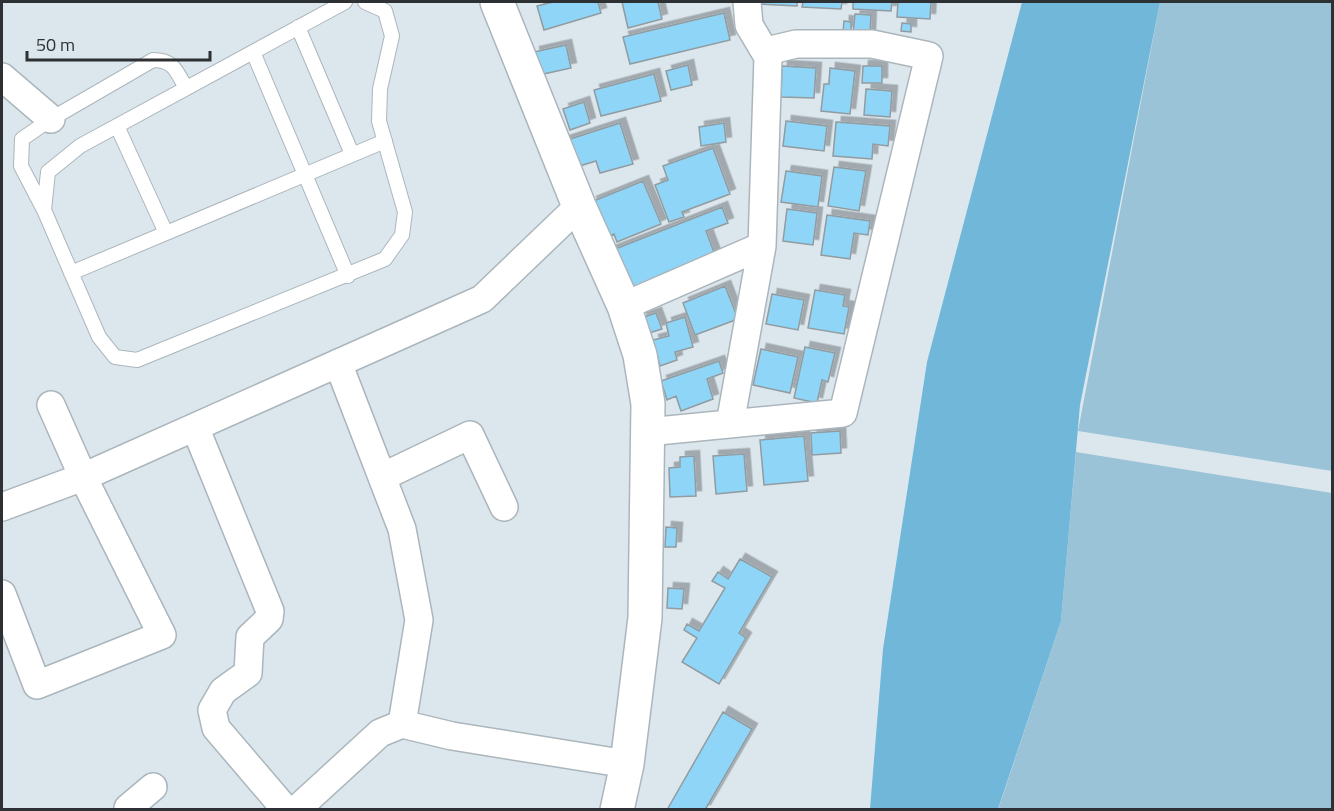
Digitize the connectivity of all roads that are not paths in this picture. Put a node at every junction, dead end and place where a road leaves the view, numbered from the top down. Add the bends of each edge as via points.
1 (345, 2) edge
2 (365, 2) edge
3 (497, 2) edge
4 (747, 2) edge
5 (298, 27) junction
6 (253, 52) junction
7 (768, 57) junction
8 (2, 77) edge
9 (186, 88) junction
10 (51, 119) junction
11 (117, 126) junction
12 (385, 141) junction
13 (352, 154) junction
14 (305, 174) junction
15 (579, 206) junction
16 (44, 210) junction
17 (166, 233) junction
18 (762, 246) junction
19 (71, 273) junction
20 (348, 276) junction
21 (624, 306) junction
22 (338, 363) junction
23 (51, 405) dead end
24 (730, 424) junction
25 (195, 427) junction
26 (647, 432) junction
27 (83, 477) junction
28 (382, 477) junction
29 (2, 507) edge
30 (504, 507) dead end
31 (2, 594) edge
32 (402, 724) junction
33 (627, 764) junction
34 (153, 787) dead end
35 (301, 807) edge
36 (129, 810) edge
37 (617, 810) edge

1 - 5 lane
2 - 12 lane via 385,11 392,36 380,89 379,121
3 - 15 street
4 - 7 street via 749,25
5 - 6 lane
5 - 13 lane
6 - 9 lane
6 - 14 lane
7 - 18 street
7 - 24 street via 775,49 796,44 872,44 929,56 843,413
8 - 10 street
9 - 10 lane via 173,66 165,60 153,60
9 - 11 lane
10 - 16 lane via 22,139 21,166
11 - 16 lane via 80,146 48,172
11 - 17 lane
12 - 13 lane
12 - 20 lane via 405,212 402,235 385,260
13 - 14 lane
14 - 17 lane
14 - 20 lane
15 - 21 street
15 - 22 street via 482,298
16 - 19 lane
17 - 19 lane
18 - 21 street
18 - 24 street
19 - 20 lane via 99,337 116,357 137,360
21 - 26 street via 640,355 648,404
22 - 25 street
22 - 28 street
23 - 27 street
24 - 26 street
25 - 27 street
25 - 35 street via 270,610 269,620 250,637 248,673 224,691 212,710 216,728
26 - 33 street via 645,618
27 - 29 street
27 - 31 street via 162,635 37,685
28 - 30 street via 470,435
28 - 32 street via 402,529 420,620
32 - 33 street via 452,736
32 - 35 street via 380,733
33 - 37 street
34 - 36 street

